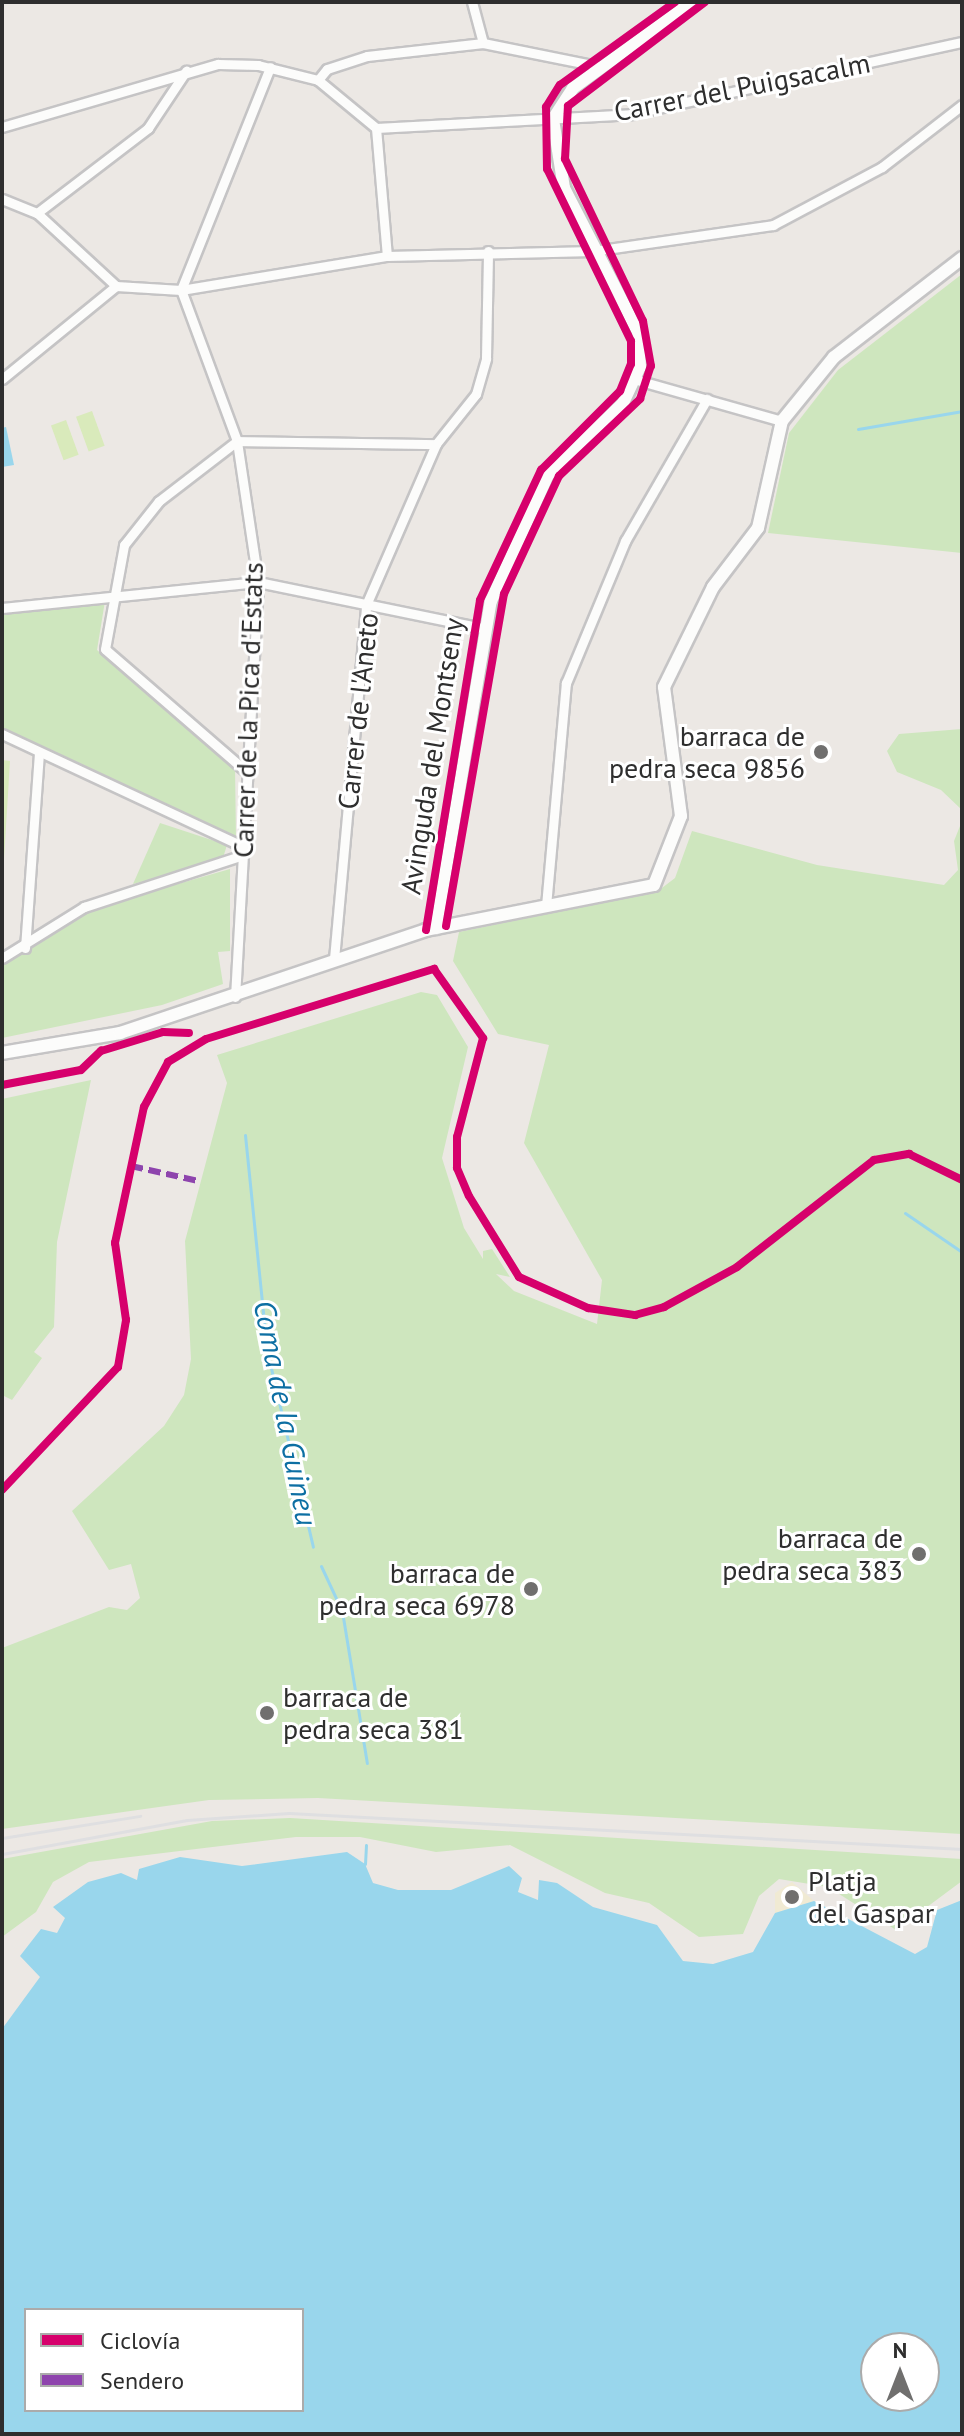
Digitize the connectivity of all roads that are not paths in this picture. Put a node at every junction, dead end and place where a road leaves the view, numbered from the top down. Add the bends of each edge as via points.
1 (472, 2) edge
2 (692, 2) edge
3 (962, 42) edge
4 (483, 43) junction
5 (270, 67) junction
6 (602, 67) junction
7 (187, 70) junction
8 (318, 80) junction
9 (962, 105) edge
10 (553, 119) junction
11 (2, 127) edge
12 (376, 128) junction
13 (2, 199) edge
14 (37, 213) junction
15 (488, 251) junction
16 (593, 251) junction
17 (387, 256) junction
18 (962, 258) edge
19 (116, 286) junction
20 (181, 290) junction
21 (2, 379) edge
22 (637, 380) junction
23 (707, 399) junction
24 (782, 421) junction
25 (237, 441) junction
26 (436, 444) junction
27 (258, 582) junction
28 (113, 592) junction
29 (366, 605) junction
30 (2, 608) edge
31 (483, 628) junction
32 (2, 734) edge
33 (39, 752) junction
34 (248, 773) junction
35 (244, 851) junction
36 (546, 906) junction
37 (436, 928) junction
38 (25, 948) junction
39 (2, 958) edge
40 (334, 959) junction
41 (235, 997) junction
42 (2, 1053) edge

1 - 4 street
2 - 6 street
3 - 10 street, Carrer del Puigsacalm via 631,114
4 - 6 street
4 - 8 street via 367,56 327,69
5 - 7 street
5 - 8 street
5 - 20 street
6 - 10 street via 573,88
7 - 11 street
7 - 14 street via 148,128
8 - 12 street
9 - 16 street via 882,167 773,225
10 - 12 street, Carrer del Puigsacalm
10 - 16 street via 555,160
12 - 17 street
13 - 14 street
14 - 19 street
15 - 16 street
15 - 17 street
15 - 26 street, Carrer de l'Aneto via 486,358 476,394
16 - 22 street via 638,332
17 - 20 street
18 - 24 street via 834,357
19 - 20 street
19 - 21 street
20 - 25 street, Carrer de la Pica d'Estats
22 - 23 street
22 - 31 street, Avinguda del Montseny via 548,475
23 - 24 street
23 - 36 street via 625,541 566,683
24 - 36 street via 758,528 713,587 664,687 681,816 654,885
25 - 26 street
25 - 27 street, Carrer de la Pica d'Estats
25 - 28 street via 159,501 124,545
26 - 29 street, Carrer de l'Aneto
27 - 28 street
27 - 29 street
27 - 34 street, Carrer de la Pica d'Estats
28 - 30 street
28 - 34 street via 105,649
29 - 31 street
29 - 40 street, Carrer de l'Aneto
31 - 37 street, Avinguda del Montseny
32 - 33 street
33 - 35 street
33 - 38 street
34 - 35 street, Carrer de la Pica d'Estats
35 - 38 street via 84,907
35 - 41 street, Carrer de la Pica d'Estats
36 - 37 street
37 - 40 street
38 - 39 street
40 - 41 street
41 - 42 street via 120,1033

